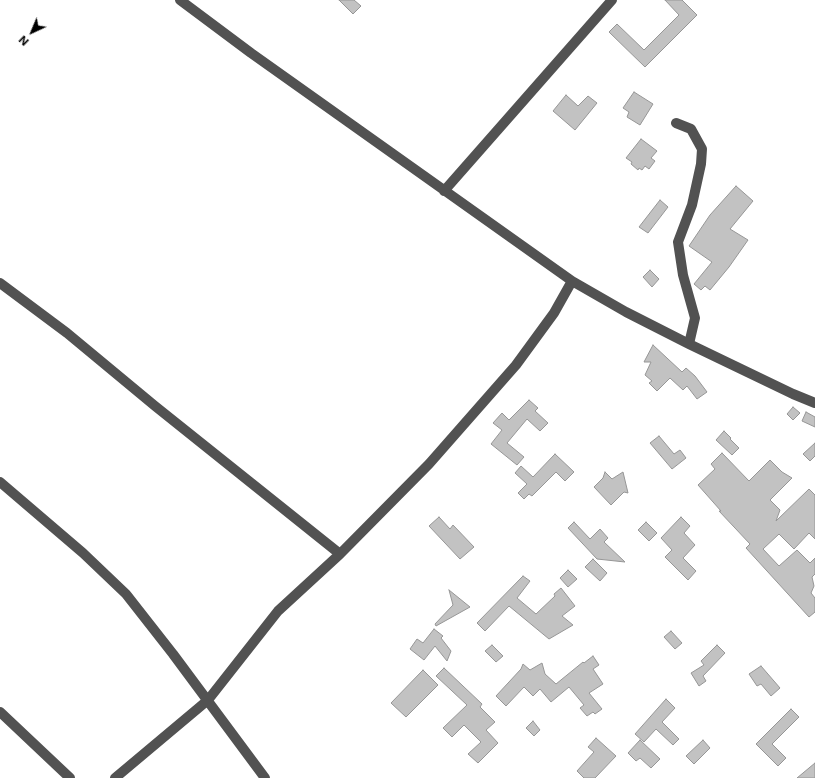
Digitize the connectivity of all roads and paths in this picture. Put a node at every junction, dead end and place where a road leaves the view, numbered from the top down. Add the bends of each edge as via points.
1 (180, 0) edge
2 (612, 0) edge
3 (676, 122) dead end
4 (444, 191) junction
5 (572, 281) junction
6 (0, 283) edge
7 (689, 344) junction
8 (815, 403) edge
9 (0, 482) edge
10 (340, 554) junction
11 (208, 700) junction
12 (0, 712) edge
13 (70, 778) edge
14 (115, 778) edge
15 (266, 778) edge

1 - 4 street
2 - 4 street
3 - 7 street via 691,129 702,149 692,205 678,242 683,275 695,318
4 - 5 street
5 - 7 street
5 - 10 street via 554,313 516,365 429,464
6 - 10 street via 67,333 160,411
7 - 8 street
9 - 11 street via 83,553 126,594
10 - 11 street via 278,611
11 - 14 street
11 - 15 street
12 - 13 street

